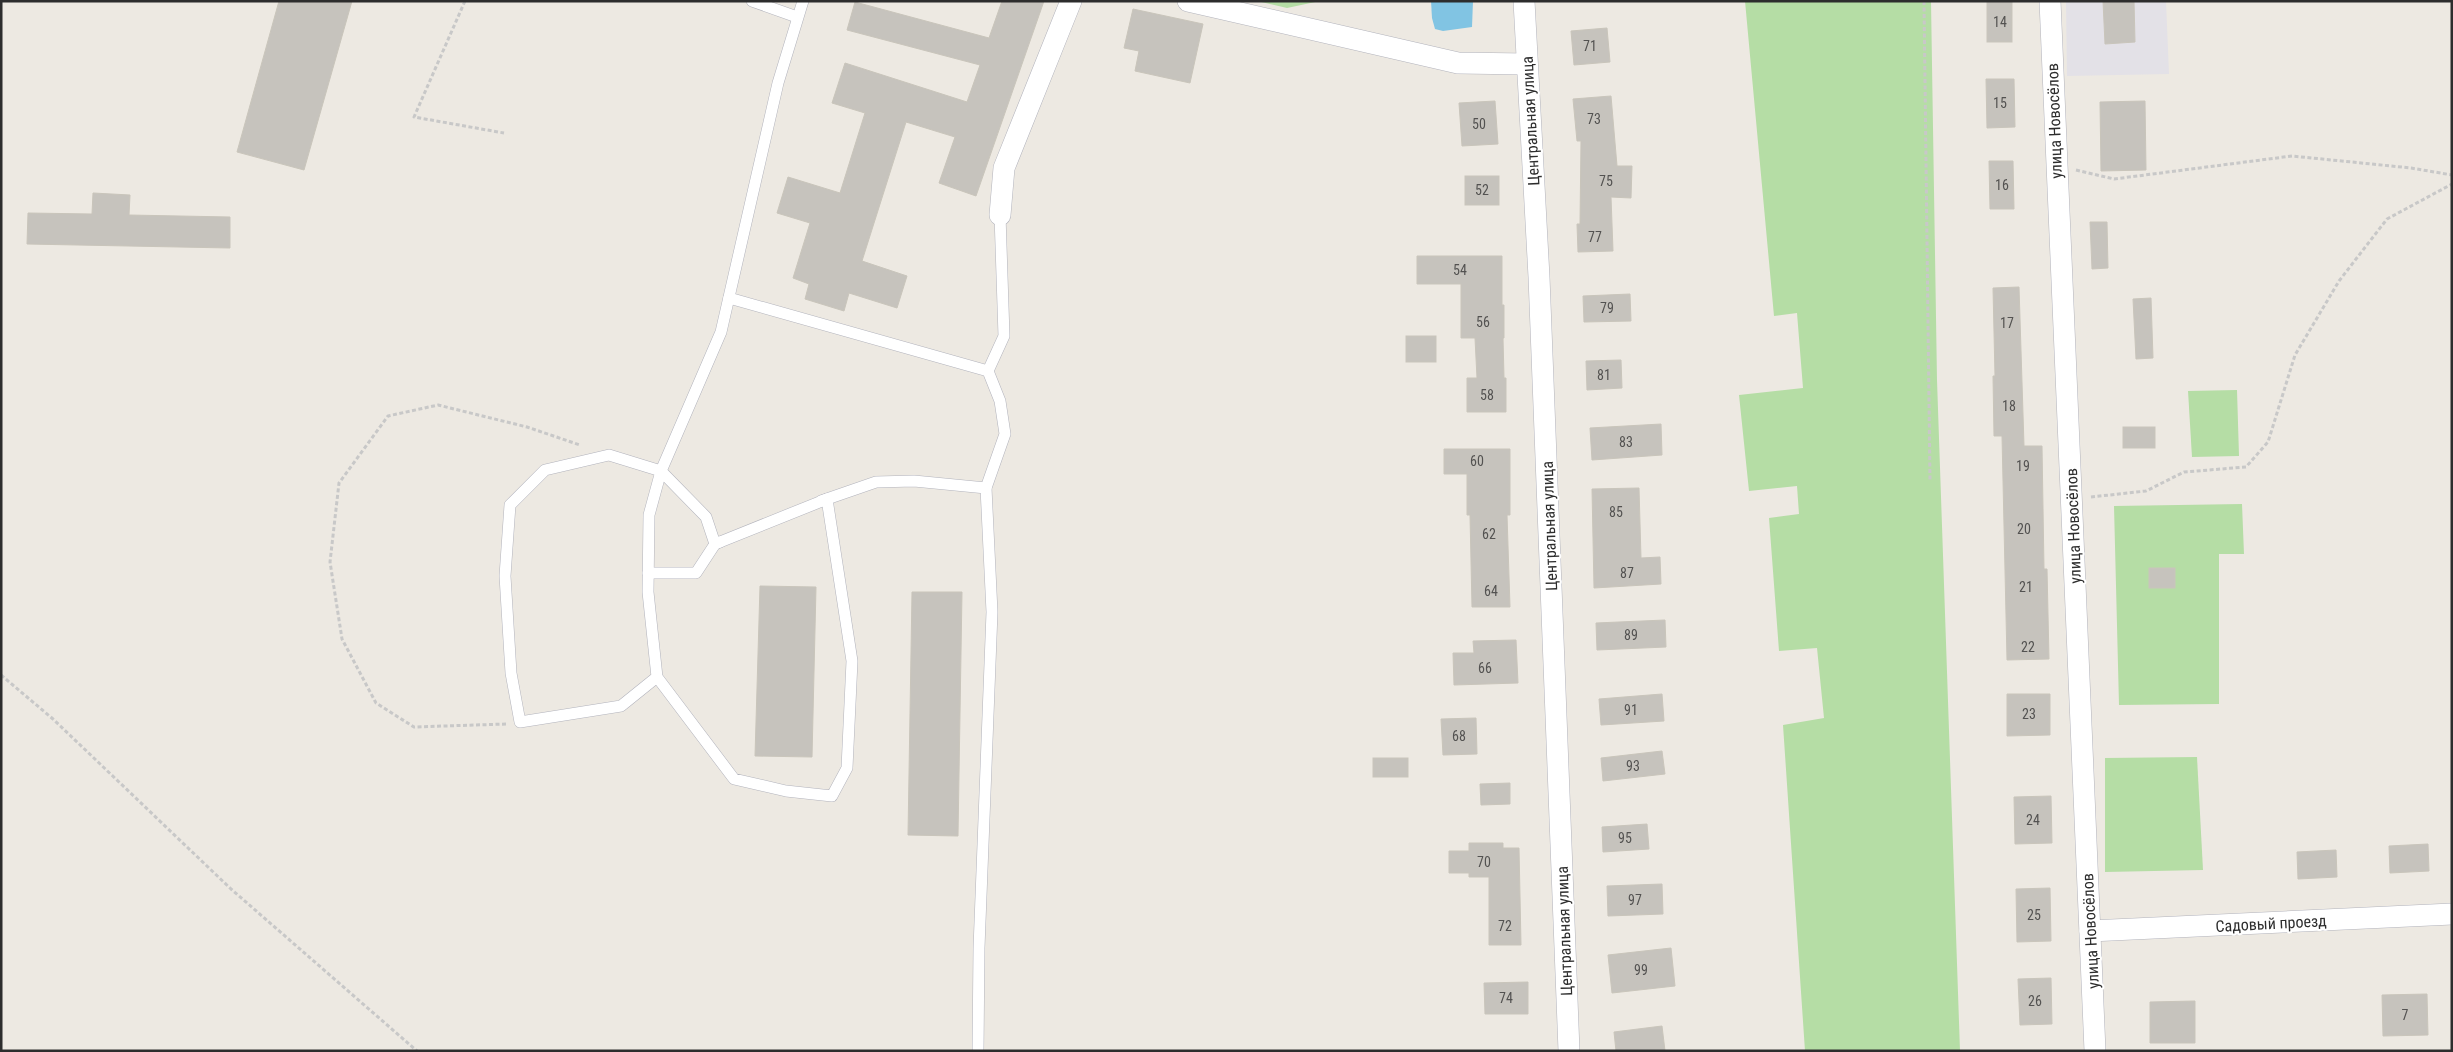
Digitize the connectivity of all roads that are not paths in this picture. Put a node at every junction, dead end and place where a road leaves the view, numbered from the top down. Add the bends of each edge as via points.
1 (752, 1) edge
2 (803, 1) edge
3 (1071, 1) edge
4 (1188, 1) edge
5 (1524, 1) edge
6 (2050, 1) edge
7 (797, 17) junction
8 (1527, 64) junction
9 (1000, 215) joint
10 (729, 298) junction
11 (988, 371) junction
12 (661, 471) junction
13 (986, 488) junction
14 (828, 499) junction
15 (715, 544) junction
16 (648, 573) junction
17 (657, 677) junction
18 (2452, 914) edge
19 (2090, 931) junction
20 (978, 1051) edge
21 (1569, 1051) edge
22 (2095, 1051) edge

1 - 7 lane
2 - 7 lane
3 - 9 street via 1004,168
4 - 8 street via 1458,63
5 - 8 street, Центральная улица
6 - 19 street, улица Новосёлов
7 - 10 lane via 778,83
8 - 21 street, Центральная улица via 1539,287
9 - 11 lane via 1004,336
10 - 11 lane
10 - 12 lane via 721,332
11 - 13 lane via 1000,401 1005,434
12 - 15 lane via 706,517
12 - 16 lane via 649,514
12 - 17 lane via 609,455 545,470 510,505 505,576 511,673 520,722 621,706
13 - 14 lane via 914,481 876,482
13 - 20 lane via 992,612
14 - 15 lane
14 - 17 lane via 852,661 847,768 832,796 786,791 734,779
15 - 16 lane via 696,573
16 - 17 lane
18 - 19 street, Садовый проезд
19 - 22 street, улица Новосёлов

